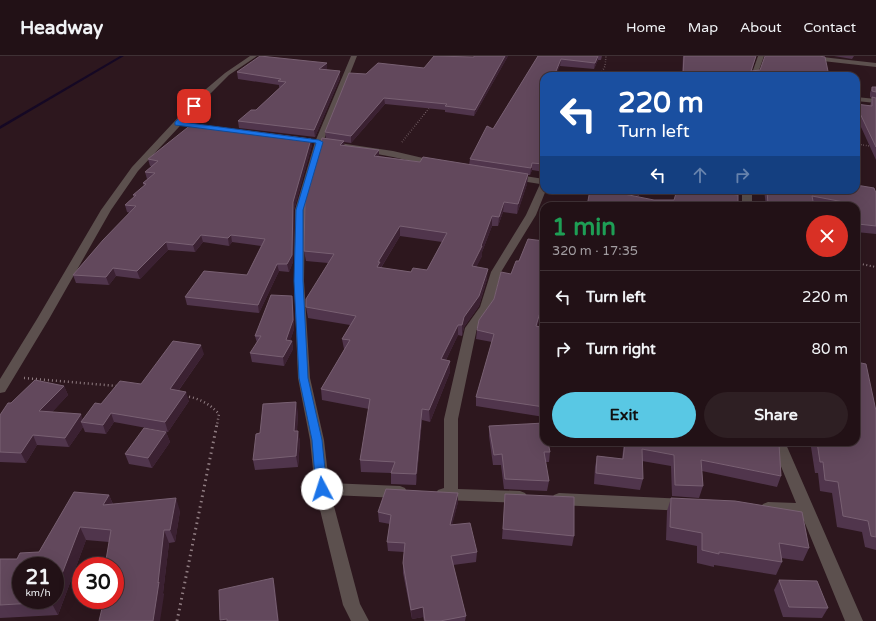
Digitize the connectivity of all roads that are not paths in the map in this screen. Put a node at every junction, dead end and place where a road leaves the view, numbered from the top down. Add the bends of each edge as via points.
1 (254, 56) edge
2 (354, 56) edge
3 (762, 56) edge
4 (796, 56) edge
5 (876, 65) edge
6 (756, 72) edge
7 (860, 99) edge
8 (876, 101) edge
9 (315, 141) junction
10 (446, 166) edge
11 (506, 176) edge
12 (540, 182) edge
13 (540, 194) edge
14 (605, 194) edge
15 (615, 196) edge
16 (0, 389) edge
17 (780, 446) edge
18 (322, 489) junction
19 (413, 492) edge
20 (428, 493) edge
21 (451, 494) junction
22 (703, 505) edge
23 (751, 508) edge
24 (806, 510) junction
25 (360, 621) edge
26 (854, 621) edge

1 - 16 street via 227,74 202,97 181,124 135,169 106,210
2 - 9 street
3 - 6 street
4 - 5 street
7 - 8 street
9 - 10 street via 394,154
9 - 18 street via 300,210 299,281 304,378 317,440
11 - 12 street
13 - 21 street via 532,215 496,272 486,306 471,328 451,419
14 - 15 street
17 - 24 street
18 - 19 street
18 - 25 street via 352,605
20 - 21 street
21 - 22 street
23 - 24 street
24 - 26 street

